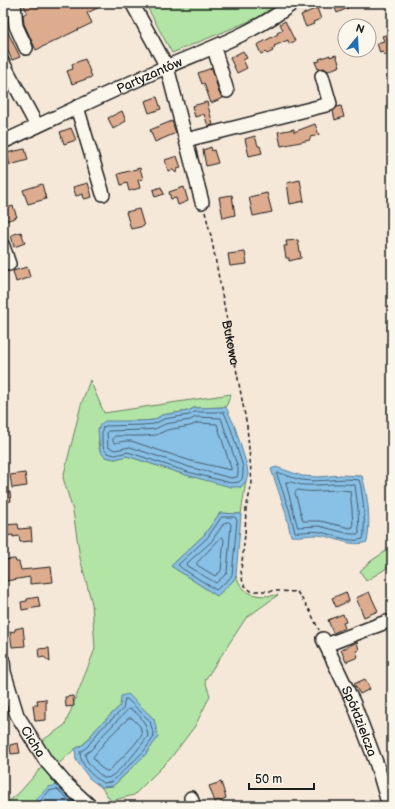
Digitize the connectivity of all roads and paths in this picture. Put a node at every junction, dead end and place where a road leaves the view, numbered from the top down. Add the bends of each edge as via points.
1 (14, 3) edge
2 (132, 3) edge
3 (293, 3) edge
4 (26, 48) dead end
5 (214, 48) junction
6 (3, 63) edge
7 (166, 67) junction
8 (322, 76) dead end
9 (227, 91) dead end
10 (77, 107) junction
11 (38, 126) junction
12 (186, 140) junction
13 (3, 142) edge
14 (103, 194) dead end
15 (202, 202) joint
16 (3, 246) edge
17 (9, 264) dead end
18 (386, 622) dead end
19 (324, 642) junction
20 (3, 661) edge
21 (9, 709) edge
22 (90, 806) edge
23 (389, 806) edge

1 - 4 street via 16,26
2 - 7 street
3 - 5 street, Partyzantów via 260,26
5 - 7 street, Partyzantów
5 - 9 street
6 - 11 street
7 - 10 street, Partyzantów
7 - 12 street
8 - 12 street via 330,104
10 - 11 street, Partyzantów
10 - 14 street
11 - 13 street, Partyzantów
12 - 15 street
15 - 19 path, Bukowa via 211,236 246,426 252,484 246,509 241,571 243,584 251,591 297,592 309,609
16 - 17 street
18 - 19 street
19 - 23 street, Spółdzielcza via 362,724 378,765
20 - 21 street, Cicha
21 - 22 street, Cicha via 17,715 46,761

